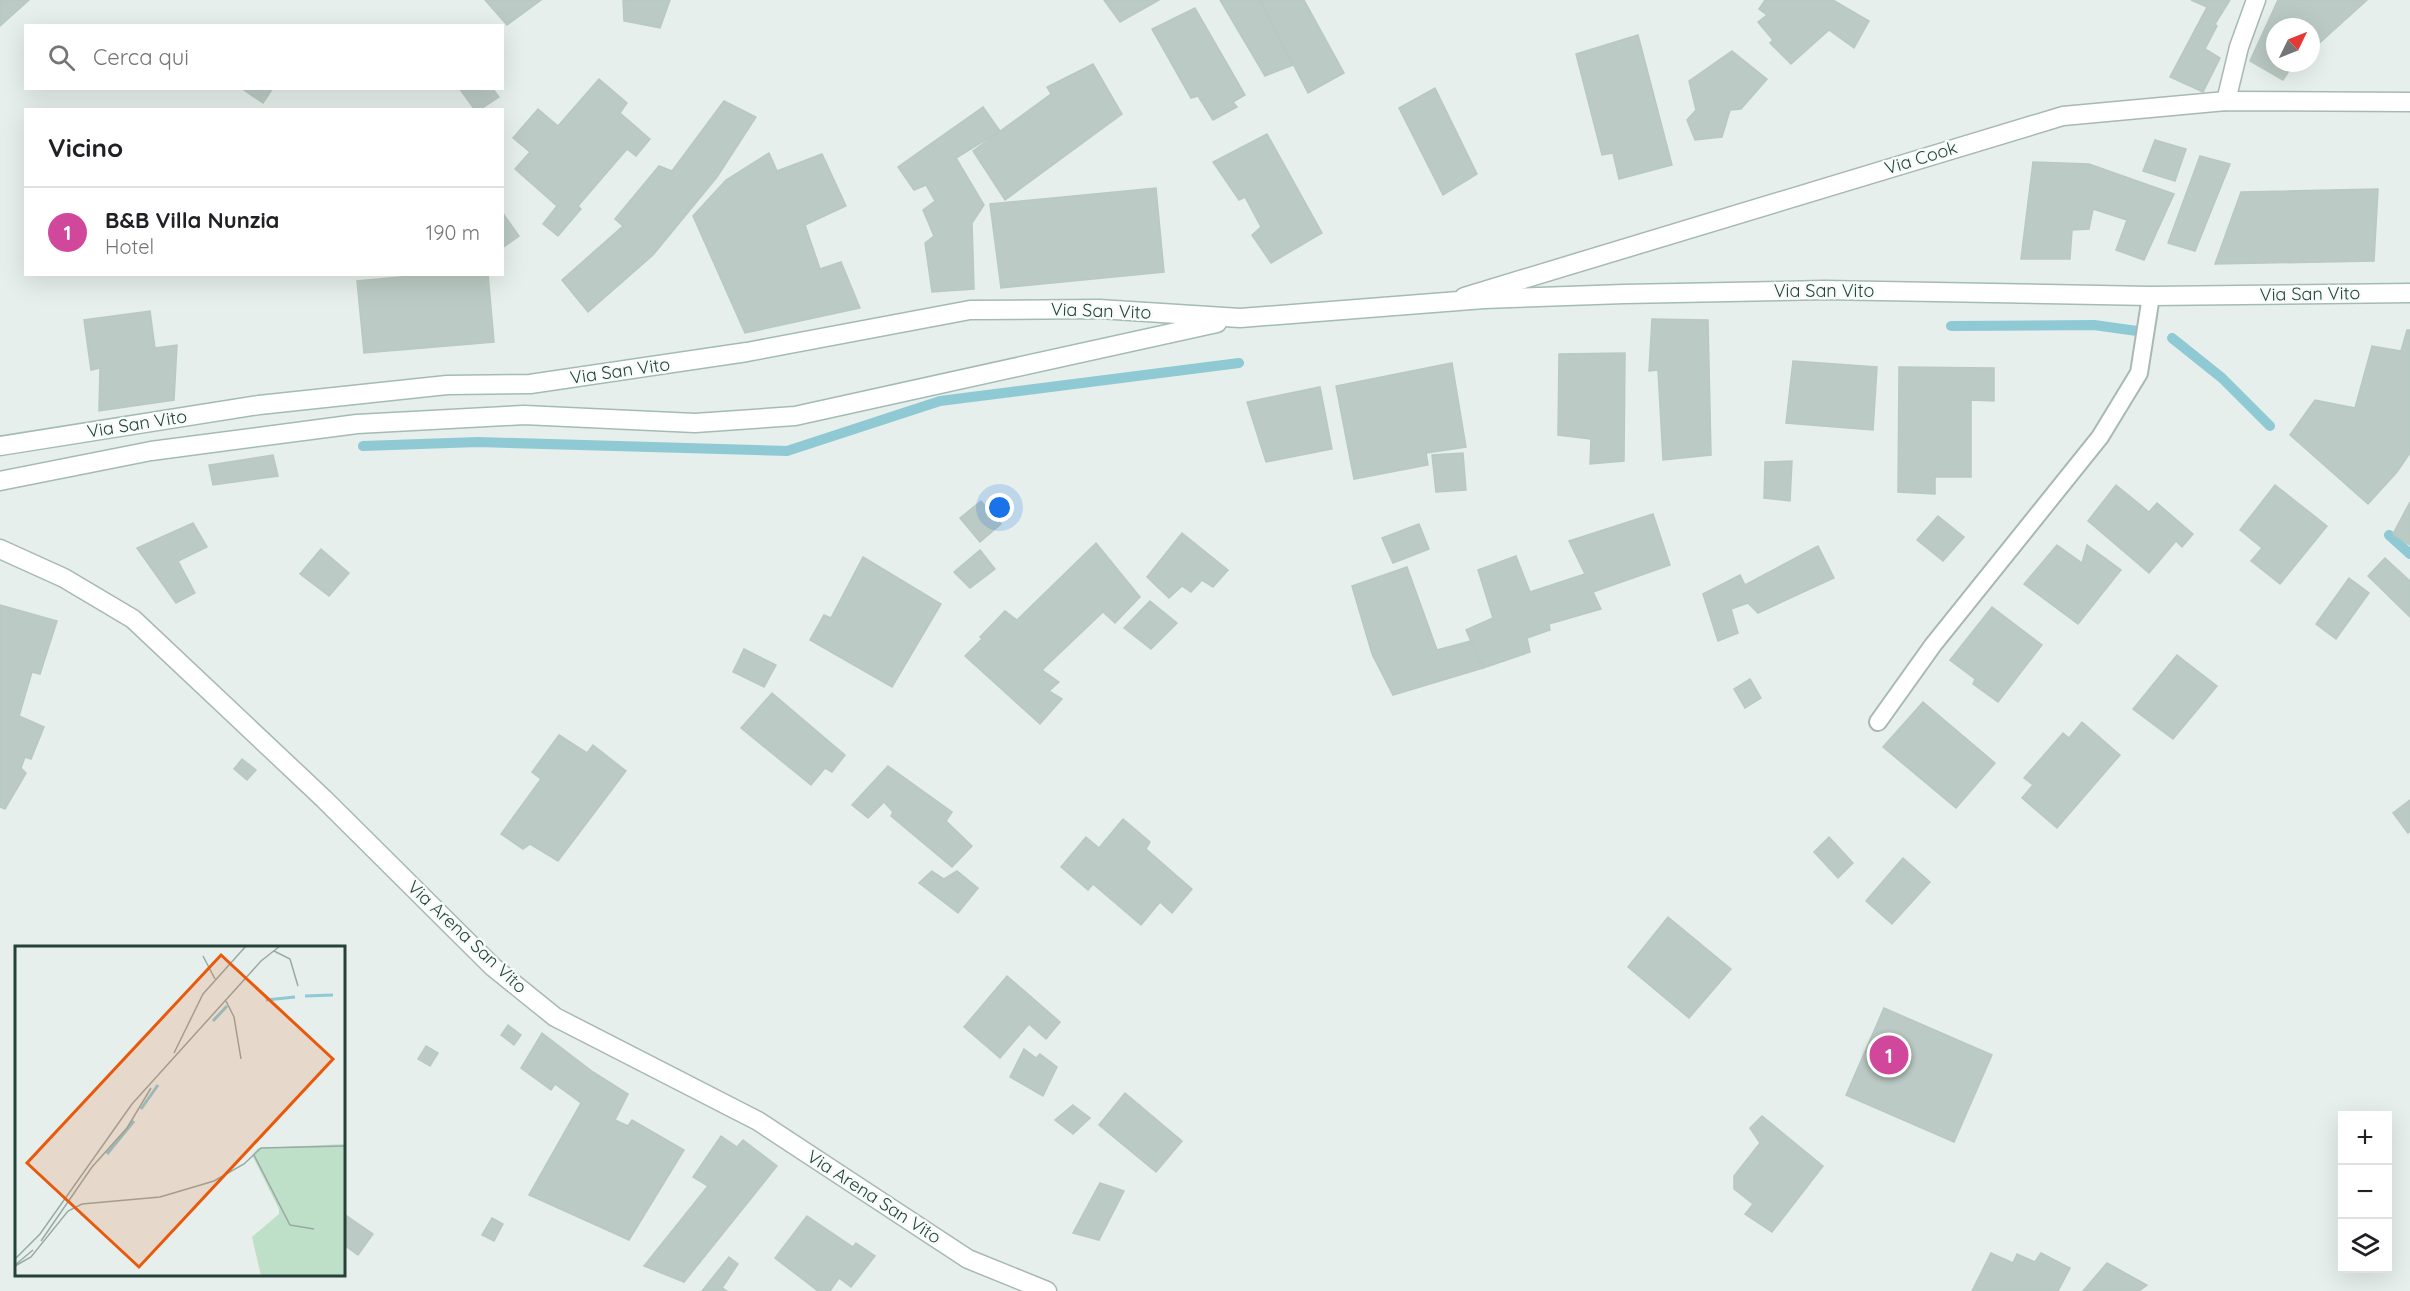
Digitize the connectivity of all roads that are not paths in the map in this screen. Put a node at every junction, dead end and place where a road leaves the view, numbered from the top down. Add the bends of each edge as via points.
1 (2256, 0) edge
2 (2226, 101) junction
3 (2410, 102) edge
4 (2410, 293) edge
5 (2151, 296) junction
6 (1446, 303) junction
7 (1239, 318) junction
8 (0, 446) edge
9 (0, 481) edge
10 (0, 549) edge
11 (1878, 722) dead end
12 (1047, 1291) edge

1 - 2 street
2 - 3 street, Via Cook
2 - 6 street, Via Cook via 2063,116
4 - 5 street, Via San Vito
5 - 6 street, Via San Vito via 1824,290
5 - 11 lane via 2139,373 2100,437 1933,645
6 - 7 street, Via San Vito
7 - 8 street, Via San Vito via 1099,309 970,310 747,352 530,384 447,385 259,405
7 - 9 street, Via San Vito via 795,416 695,423 524,415 357,424 151,451
10 - 12 street, Via Arena San Vito via 64,578 133,619 324,799 493,967 555,1017 758,1121 968,1259

